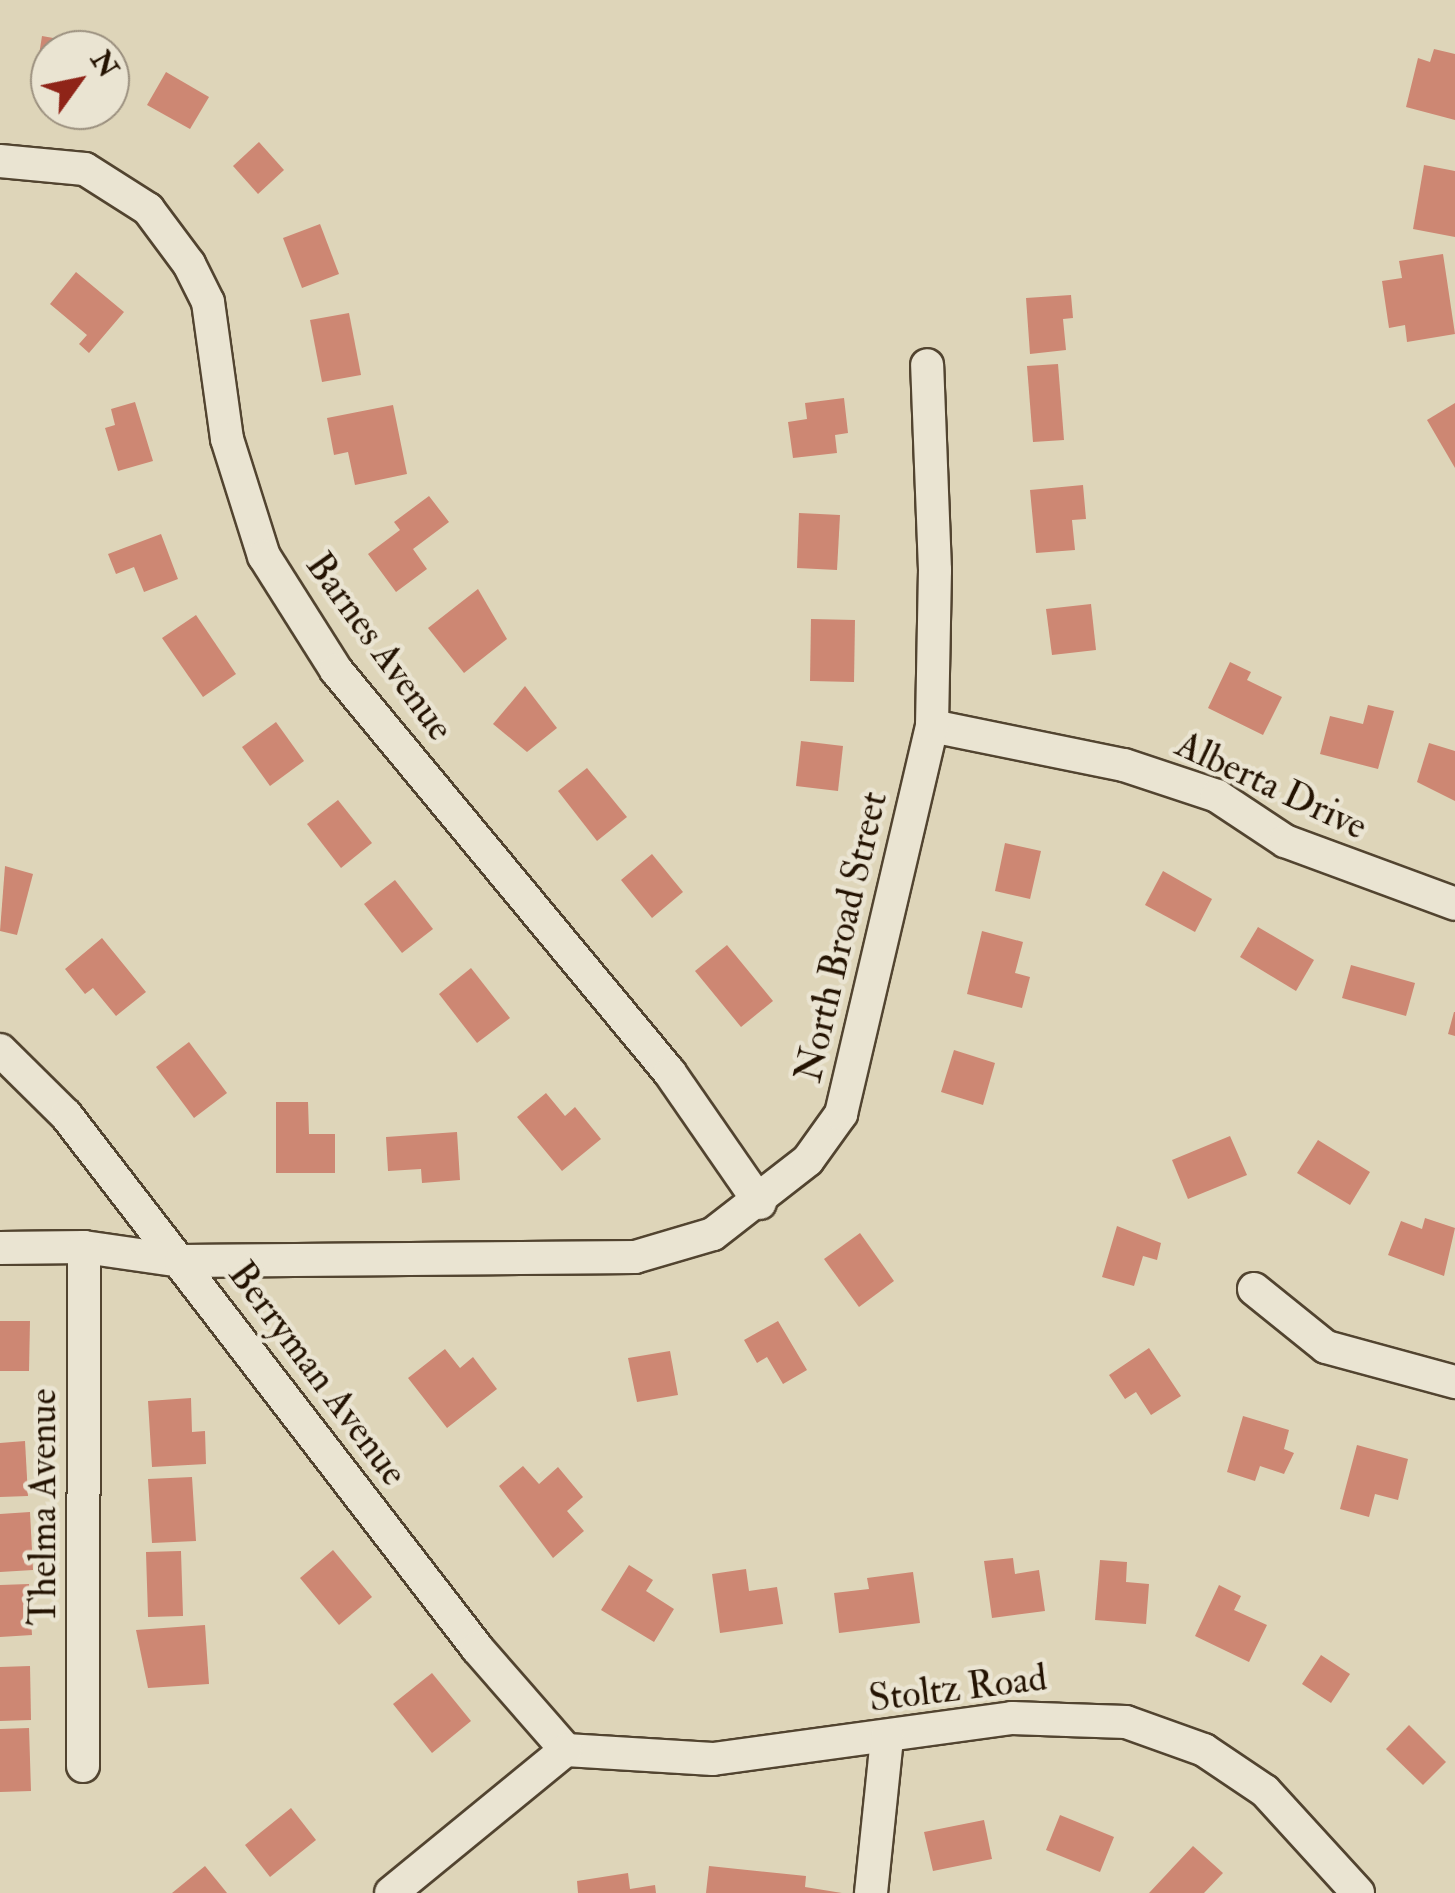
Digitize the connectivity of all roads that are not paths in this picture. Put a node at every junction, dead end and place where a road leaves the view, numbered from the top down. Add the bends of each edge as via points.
1 (0, 161) edge
2 (927, 364) dead end
3 (932, 726) junction
4 (1455, 904) edge
5 (0, 1050) edge
6 (760, 1203) junction
7 (0, 1248) edge
8 (84, 1248) junction
9 (181, 1261) junction
10 (1254, 1289) dead end
11 (1455, 1382) edge
12 (887, 1738) junction
13 (566, 1750) junction
14 (83, 1766) dead end
15 (392, 1893) edge
16 (871, 1893) edge
17 (1358, 1893) edge

1 - 6 street, Barnes Avenue via 85,169 148,209 190,264 208,302 226,439 264,556 336,670 670,1073
2 - 3 street, North Broad Street via 935,570
3 - 4 street, Alberta Drive via 1124,765 1217,796 1285,841
3 - 6 street, North Broad Street via 841,1114 808,1160
5 - 9 street, Berryman Avenue via 66,1115
6 - 9 street, North Broad Street via 713,1234 635,1257
7 - 8 street, North Broad Street
8 - 9 street, North Broad Street
8 - 14 street, Thelma Avenue
9 - 13 street, Berryman Avenue via 477,1648
10 - 11 street via 1326,1347
12 - 13 street, Stoltz Road via 713,1759
12 - 16 street
12 - 17 street, Stoltz Road via 1012,1718 1126,1722 1204,1750 1265,1791
13 - 15 street

